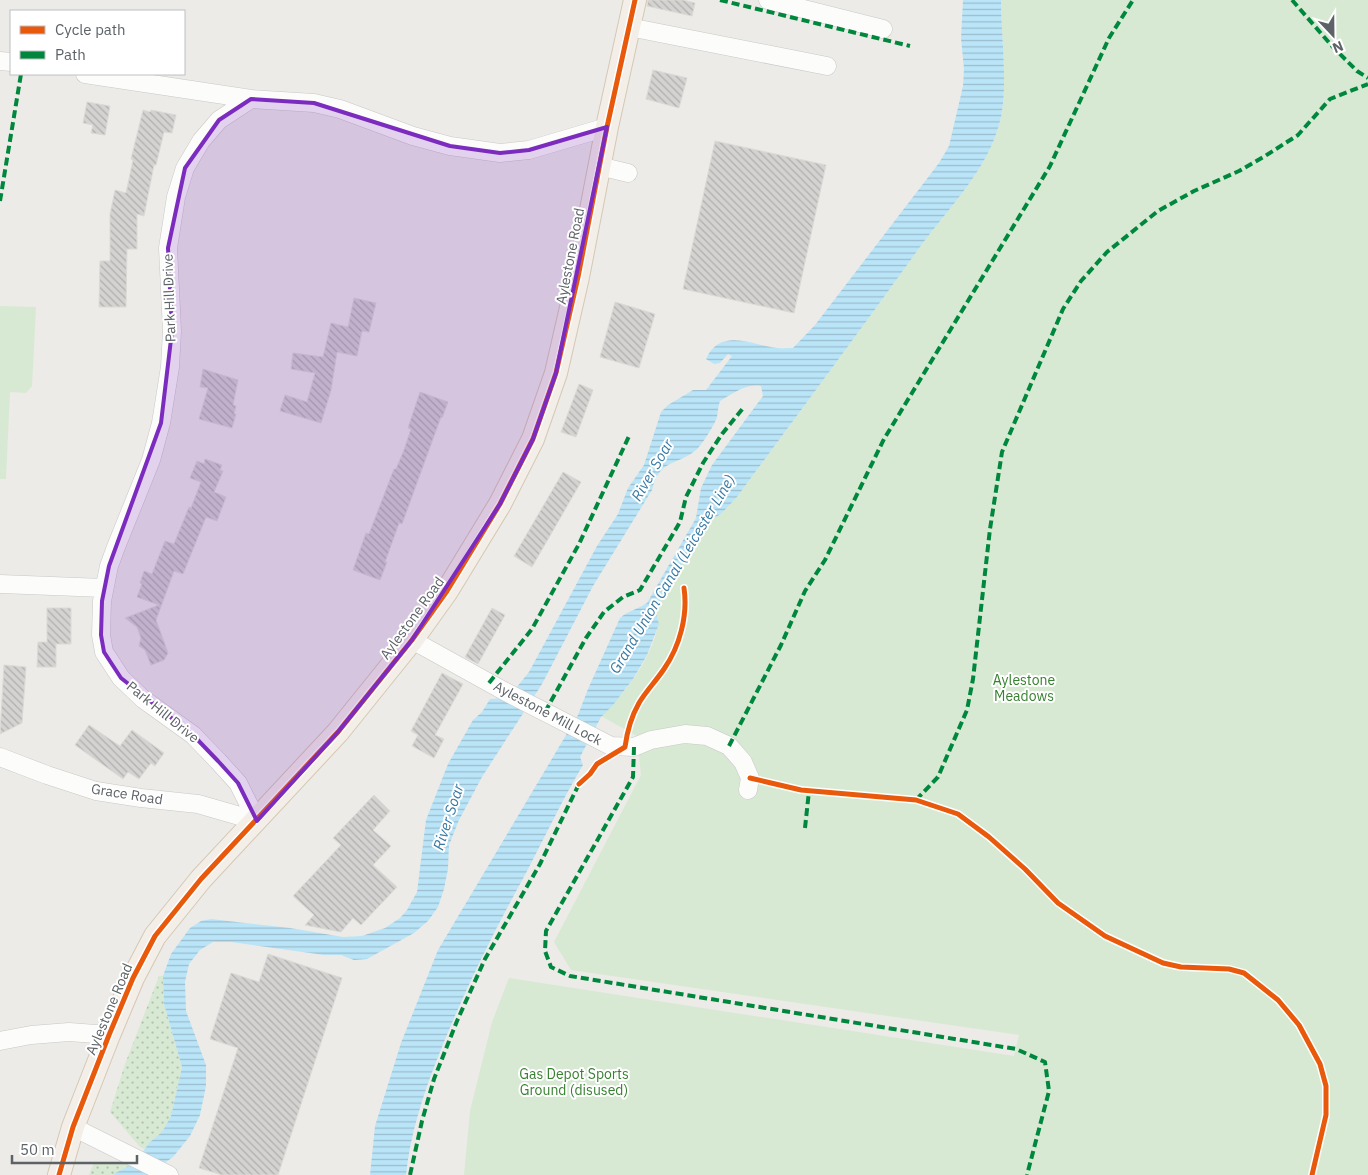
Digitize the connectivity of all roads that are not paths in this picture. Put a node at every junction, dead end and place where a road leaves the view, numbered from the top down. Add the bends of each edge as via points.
1 (635, 0) edge
2 (768, 0) edge
3 (628, 27) junction
4 (883, 29) dead end
5 (827, 66) dead end
6 (92, 75) edge
7 (251, 99) junction
8 (607, 127) junction
9 (599, 166) junction
10 (628, 173) dead end
11 (0, 584) edge
12 (104, 588) junction
13 (412, 640) junction
14 (0, 757) edge
15 (748, 790) dead end
16 (257, 820) junction
17 (110, 1035) junction
18 (0, 1041) edge
19 (72, 1127) junction
20 (166, 1174) edge
21 (58, 1175) edge

1 - 3 main road, Aylestone Road
2 - 4 street
3 - 5 street
3 - 8 main road, Aylestone Road
6 - 7 street
7 - 8 street via 314,103 450,146 500,153 537,148
7 - 12 street, Park Hill Drive via 219,120 201,142 185,168 176,197 168,248 172,331 170,367 161,423 151,460 116,546
8 - 9 main road, Aylestone Road
9 - 10 street
9 - 13 main road, Aylestone Road via 556,373 533,439 500,504 447,591
11 - 12 street
12 - 16 street, Park Hill Drive via 101,635 104,652 112,666 143,698 193,735 218,761 238,783
13 - 15 street, Aylestone Mill Lock via 611,746 634,747 651,740 686,734 707,736 729,746 743,762 750,778
13 - 16 main road, Aylestone Road via 338,732
14 - 16 street, Grace Road via 96,791 198,804
16 - 17 main road, Aylestone Road via 201,879 155,936 133,978
17 - 18 street via 31,1034
17 - 19 main road, Aylestone Road
19 - 20 street
19 - 21 main road, Aylestone Road

